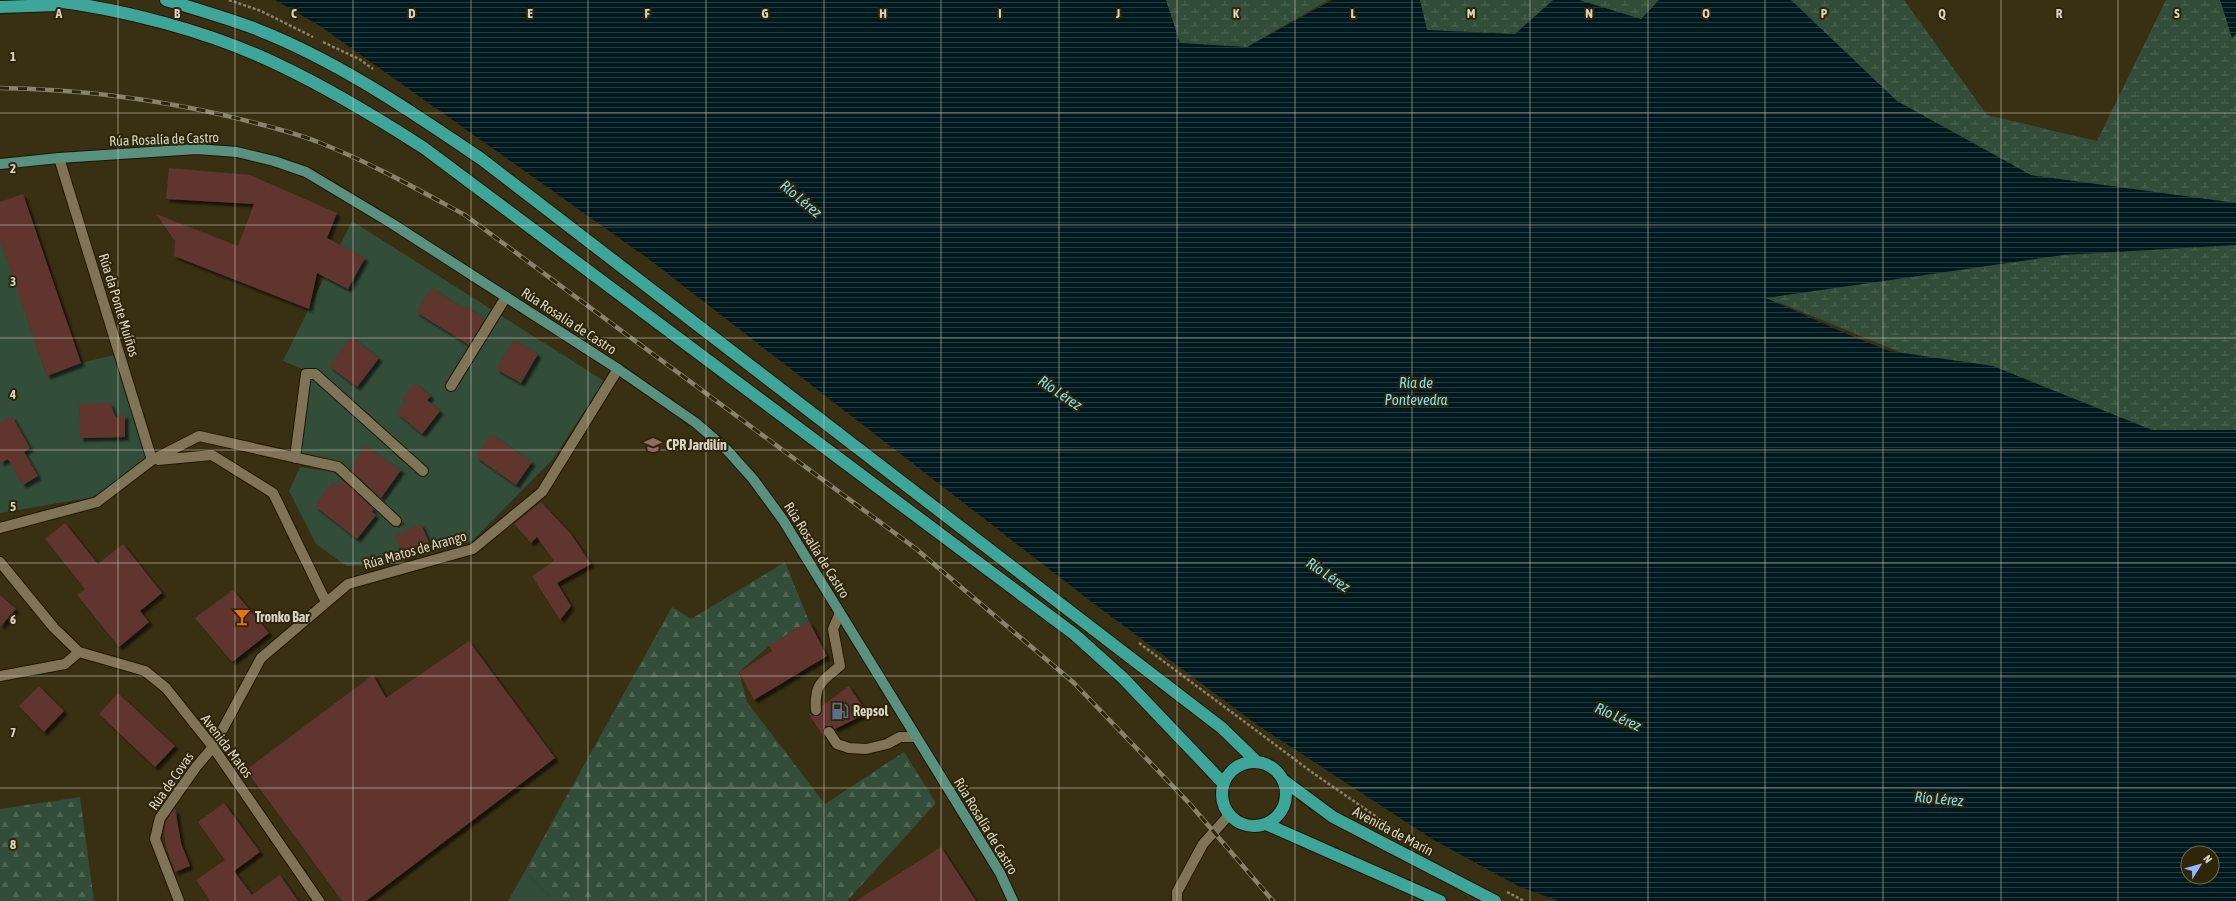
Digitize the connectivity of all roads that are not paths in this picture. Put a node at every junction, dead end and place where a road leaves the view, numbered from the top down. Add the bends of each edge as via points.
1 (48, 0) edge
2 (166, 0) edge
3 (87, 4) junction
4 (0, 7) edge
5 (59, 158) junction
6 (0, 164) edge
7 (506, 297) junction
8 (618, 369) junction
9 (450, 386) dead end
10 (295, 458) junction
11 (152, 460) junction
12 (423, 470) dead end
13 (396, 521) dead end
14 (0, 528) edge
15 (0, 562) edge
16 (326, 602) junction
17 (840, 613) junction
18 (79, 652) junction
19 (0, 676) edge
20 (816, 710) dead end
21 (829, 732) dead end
22 (916, 738) junction
23 (213, 747) junction
24 (1256, 762) junction
25 (1283, 780) junction
26 (1223, 784) junction
27 (1229, 815) junction
28 (1266, 824) junction
29 (179, 901) edge
30 (319, 901) edge
31 (1013, 901) edge
32 (1177, 901) edge
33 (1440, 901) edge
34 (1494, 901) edge

1 - 3 highway
2 - 24 highway via 256,29 301,49 368,85 480,158 1222,728
3 - 4 highway
3 - 26 highway via 213,38 276,63 363,109 424,148 1074,634 1136,691
5 - 6 main road, Rúa Rosalía de Castro
5 - 7 main road, Rúa Rosalía de Castro via 197,149 237,152 274,161 306,172 344,193
5 - 11 street, Rúa da Ponte Muíños
7 - 8 main road, Rúa Rosalía de Castro
7 - 9 street, Rúa Rosalía de Castro
8 - 16 street, Rúa Matos de Arango via 542,492 473,549 348,584
8 - 17 main road, Rúa Rosalía de Castro via 696,423 727,450 753,479 782,520
10 - 11 street via 199,436
10 - 12 street via 306,374 315,374
10 - 13 street via 338,467
11 - 14 street via 97,502
11 - 16 street via 212,456 273,493
15 - 18 street via 54,628
16 - 23 street, Rúa Matos de Arango via 261,658
17 - 20 street via 833,629 840,666 821,682 814,694
17 - 22 main road, Rúa Rosalía de Castro
18 - 19 street via 65,664
18 - 23 street, Avenida Matos via 145,671 166,688
21 - 22 street via 837,744 849,748 866,749 887,744 900,737
22 - 31 main road, Rúa Rosalía de Castro via 1000,874
23 - 29 street, Rúa de Covas via 160,818 157,828 155,839
23 - 30 street, Avenida Matos
24 - 25 highway via 1272,767
24 - 26 highway via 1235,767
25 - 28 highway via 1286,790 1284,805 1275,818
25 - 34 highway, Avenida de Marín via 1333,817
26 - 27 highway via 1222,800
27 - 28 highway via 1246,826
27 - 32 street via 1203,844 1177,892
28 - 33 highway

